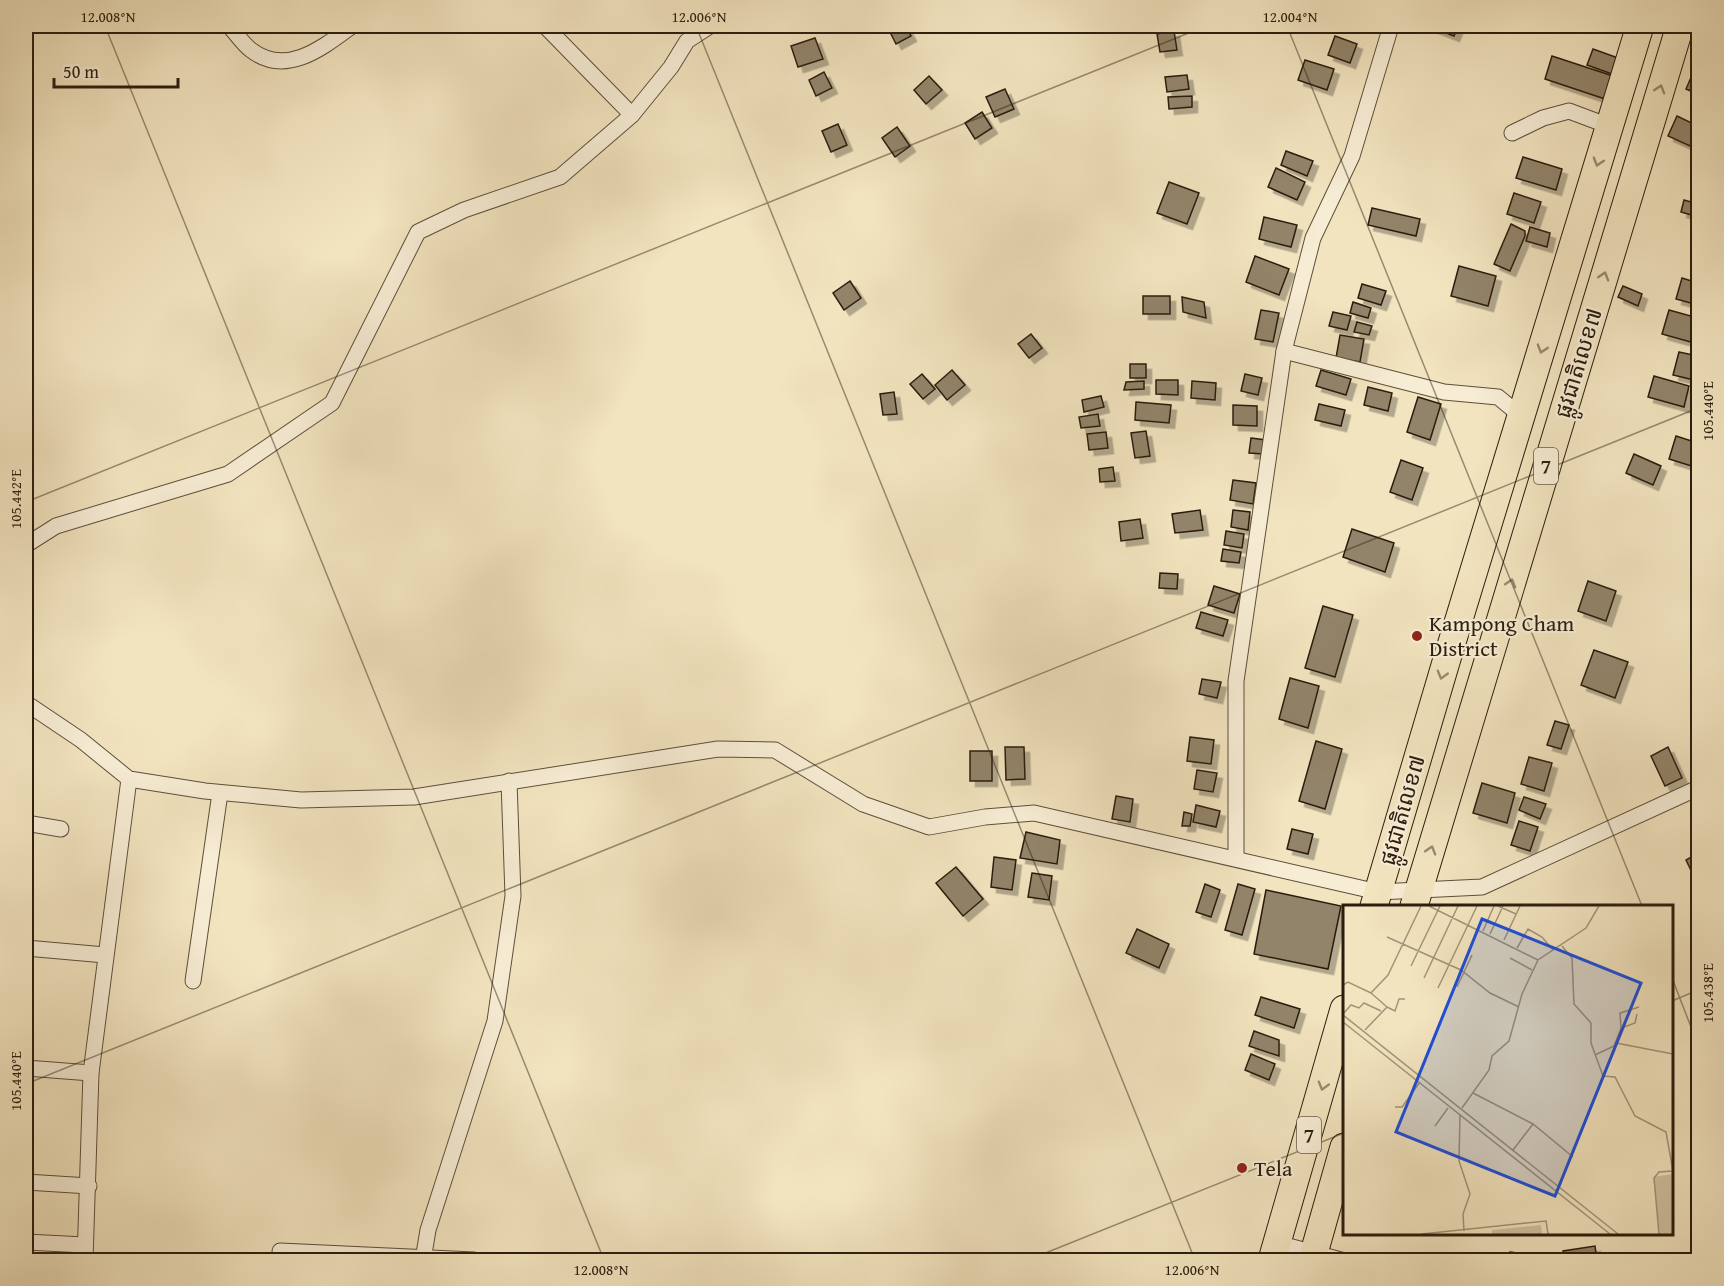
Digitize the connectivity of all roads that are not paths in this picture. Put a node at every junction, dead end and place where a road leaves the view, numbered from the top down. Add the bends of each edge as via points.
1 (229, 26) edge
2 (351, 26) edge
3 (544, 26) edge
4 (710, 26) edge
5 (1391, 26) edge
6 (1640, 26) edge
7 (1680, 26) edge
8 (632, 115) junction
9 (1609, 126) junction
10 (1512, 132) dead end
11 (1284, 351) junction
12 (1521, 417) junction
13 (26, 545) edge
14 (26, 703) edge
15 (129, 779) junction
16 (509, 781) junction
17 (1698, 788) edge
18 (220, 793) junction
19 (26, 823) edge
20 (61, 829) dead end
21 (1236, 859) junction
22 (1376, 899) edge
23 (1414, 905) edge
24 (26, 948) edge
25 (105, 955) junction
26 (193, 981) dead end
27 (1343, 1013) edge
28 (26, 1068) edge
29 (91, 1073) junction
30 (1343, 1151) edge
31 (26, 1182) edge
32 (89, 1186) junction
33 (26, 1242) edge
34 (280, 1251) dead end
35 (1275, 1252) edge
36 (85, 1253) edge
37 (423, 1259) edge
38 (474, 1260) edge
39 (1312, 1260) edge
40 (1341, 1260) edge

1 - 2 street via 250,50 282,63 299,60
3 - 8 street
4 - 8 street via 687,41
5 - 11 street via 1352,156 1313,238
6 - 9 highway, ផ្លូវជាតិលេខ៧ / 7
23 -> 7 highway, ផ្លូវជាតិលេខ៧ / 7
8 - 13 street via 560,177 464,210 418,232 332,403 228,474 56,526
9 - 10 street via 1569,111
9 -> 12 highway, ផ្លូវជាតិលេខ៧ / 7
11 - 12 street via 1444,392 1498,397
11 - 21 street via 1236,681
12 -> 22 highway, ផ្លូវជាតិលេខ៧ / 7
14 - 15 street
15 - 18 street
15 - 25 street
16 - 18 street via 414,797 301,800
16 - 21 street via 718,749 775,750 863,804 929,827 1034,813
16 - 37 street via 513,896 495,1021 428,1230
17 - 22 street via 1482,887
18 - 26 street
19 - 20 street
21 - 22 street
24 - 25 street
25 - 29 street
27 -> 35 highway, 7
28 - 29 street
29 - 32 street
30 - 39 highway, 7
31 - 32 street
32 - 36 street
33 - 36 street
34 - 37 street
35 - 40 street
37 - 38 street

